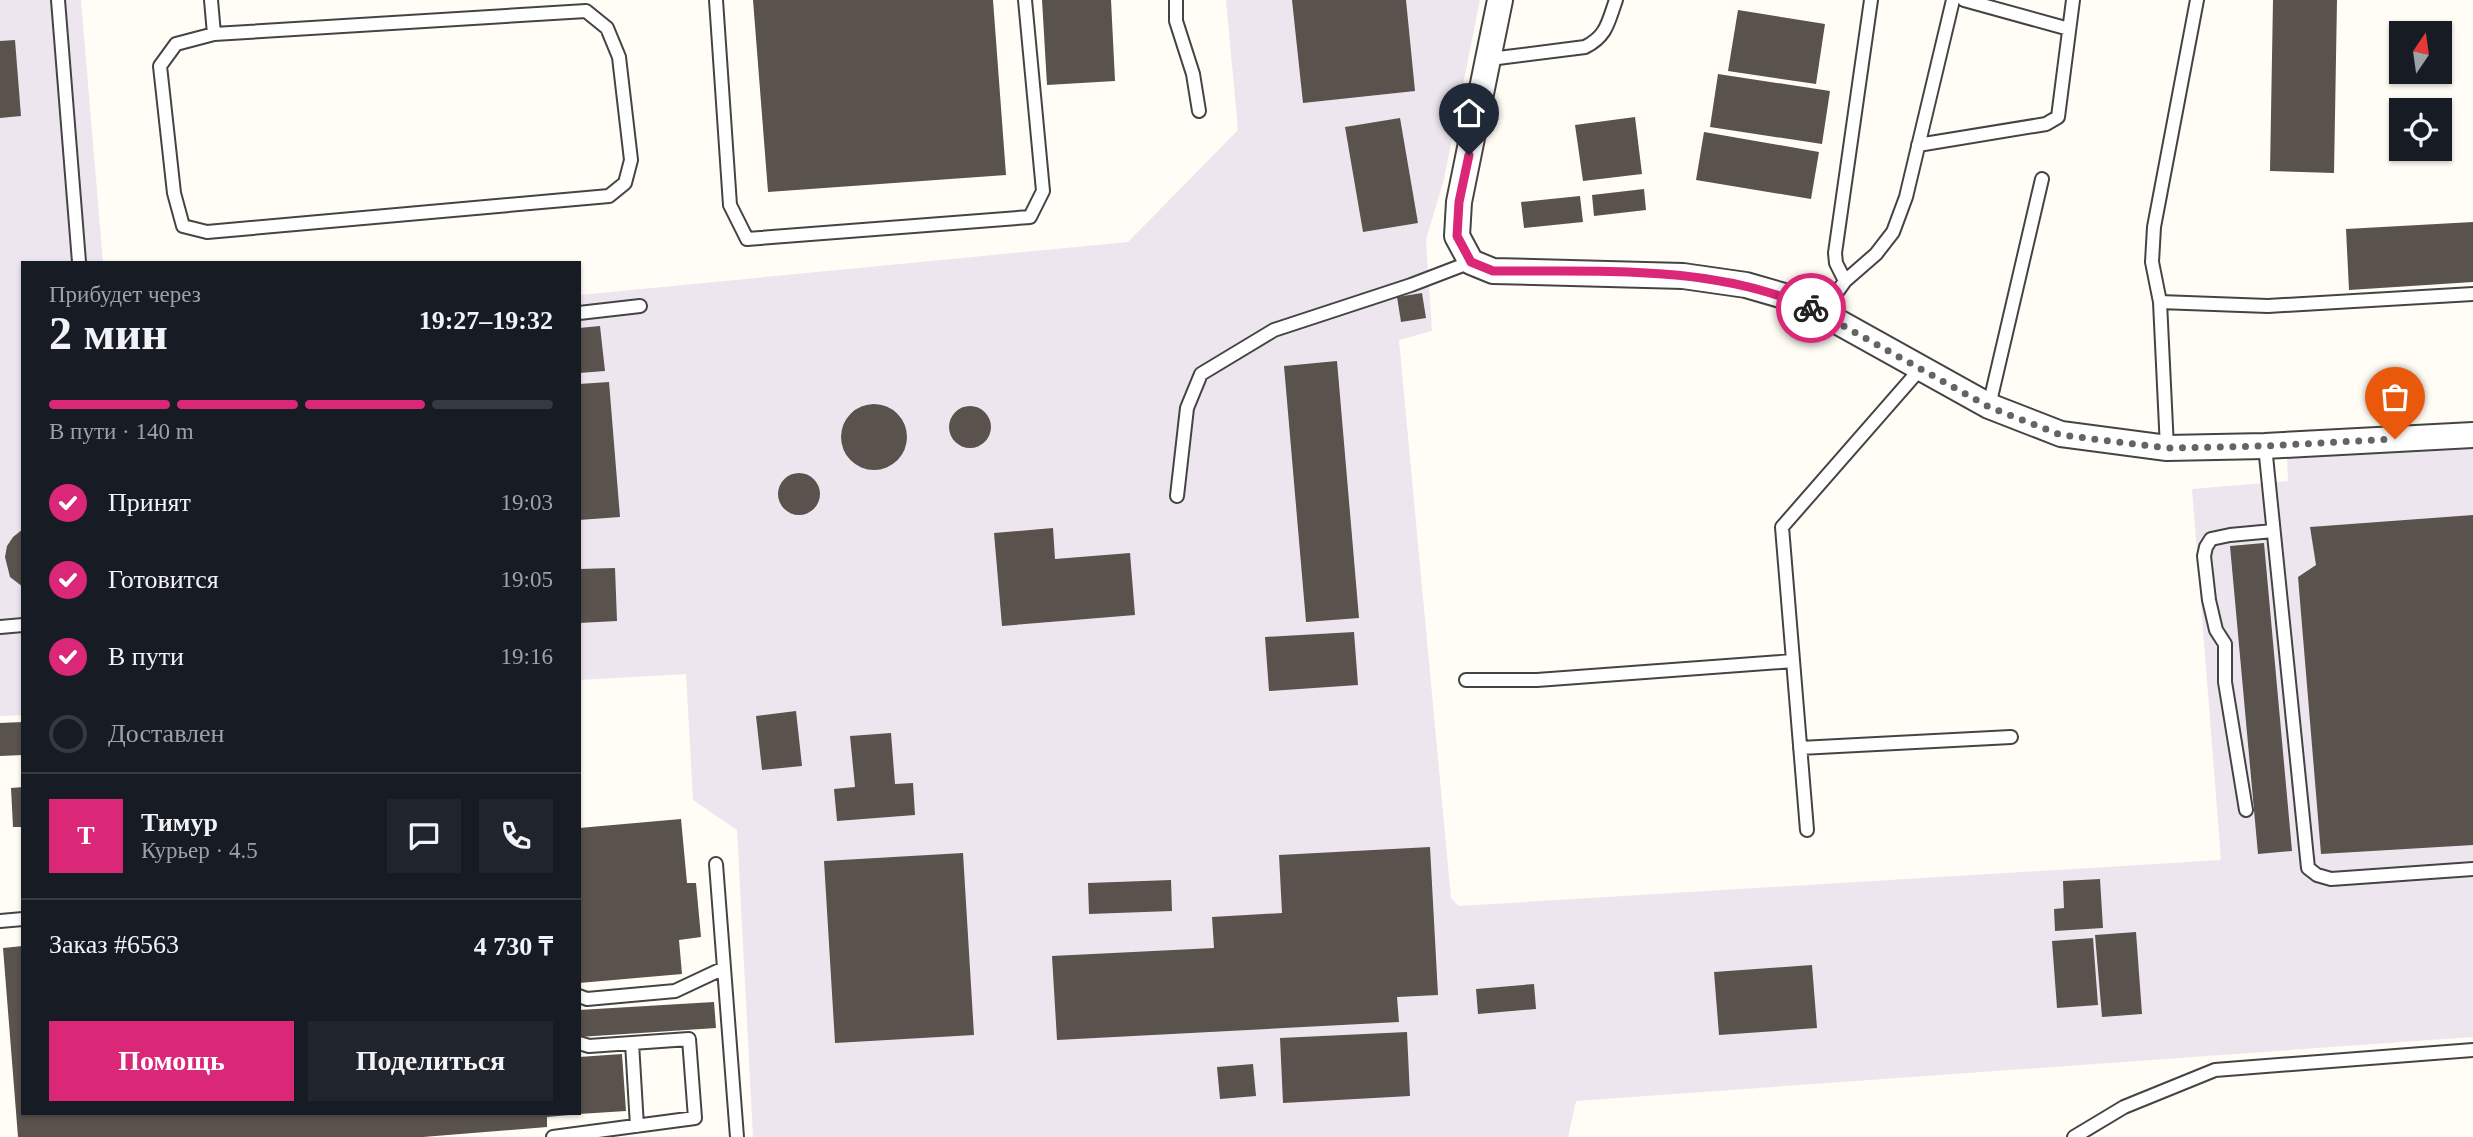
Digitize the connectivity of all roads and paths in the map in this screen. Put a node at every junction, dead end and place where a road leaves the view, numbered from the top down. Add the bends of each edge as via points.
1 (58, 0) edge
2 (211, 0) edge
3 (716, 0) edge
4 (1025, 0) edge
5 (1176, 0) edge
6 (1500, 0) edge
7 (1616, 0) edge
8 (1871, 0) edge
9 (1953, 0) edge
10 (1964, 0) edge
11 (2073, 0) edge
12 (2197, 0) edge
13 (2069, 29) junction
14 (214, 34) junction
15 (1490, 59) junction
16 (1199, 111) dead end
17 (1918, 145) junction
18 (2042, 179) dead end
19 (79, 261) edge
20 (1471, 262) junction
21 (1845, 281) junction
22 (2473, 294) edge
23 (2160, 302) junction
24 (640, 306) dead end
25 (581, 313) edge
26 (1822, 313) junction
27 (1921, 368) junction
28 (1989, 407) junction
29 (2473, 435) edge
30 (2264, 446) junction
31 (2167, 448) junction
32 (1177, 496) dead end
33 (2273, 531) junction
34 (21, 625) edge
35 (0, 627) edge
36 (1793, 661) junction
37 (1466, 680) dead end
38 (2011, 737) dead end
39 (1800, 748) junction
40 (2246, 810) dead end
41 (1807, 830) dead end
42 (716, 864) dead end
43 (2473, 869) edge
44 (21, 919) edge
45 (0, 921) edge
46 (724, 968) junction
47 (581, 997) edge
48 (632, 1043) junction
49 (581, 1044) edge
50 (2473, 1051) edge
51 (637, 1126) junction
52 (553, 1137) edge
53 (737, 1137) edge
54 (2074, 1137) edge

1 - 19 lane
2 - 14 lane
3 - 4 lane via 730,205 747,239 1030,217 1043,191
5 - 16 lane via 1176,21
6 - 15 street
7 - 15 lane via 1603,35 1585,47
8 - 21 lane via 1835,253
9 - 17 lane
10 - 13 lane
11 - 13 lane
12 - 23 lane via 2154,227 2152,262
13 - 17 lane via 2058,117 2046,124
14 - 14 lane via 586,11 607,28 620,57 631,160 625,183 609,196 207,232 183,226 174,193 160,66 176,44
15 - 20 street via 1459,202 1457,236
17 - 21 lane via 1893,232
18 - 28 lane
20 - 26 street via 1493,271 1683,276 1746,285
20 - 32 lane via 1274,330 1201,374 1187,408
21 - 26 lane
22 - 23 lane via 2268,306
23 - 31 lane
24 - 25 lane
26 - 27 street
27 - 28 street
27 - 36 lane via 1782,527
28 - 31 street via 2061,435
29 - 30 street
30 - 31 street
30 - 33 lane
33 - 40 lane via 2210,540 2204,556 2216,630 2225,644 2225,682
33 - 43 lane via 2308,868 2331,879
34 - 35 lane
36 - 37 lane via 1536,680
36 - 39 lane
38 - 39 lane
39 - 41 lane
42 - 46 lane
44 - 45 lane
46 - 47 lane via 675,991
46 - 53 lane
48 - 49 lane
48 - 51 lane
48 - 51 lane via 689,1040 695,1118
50 - 54 lane via 2215,1070 2124,1107
51 - 52 lane

